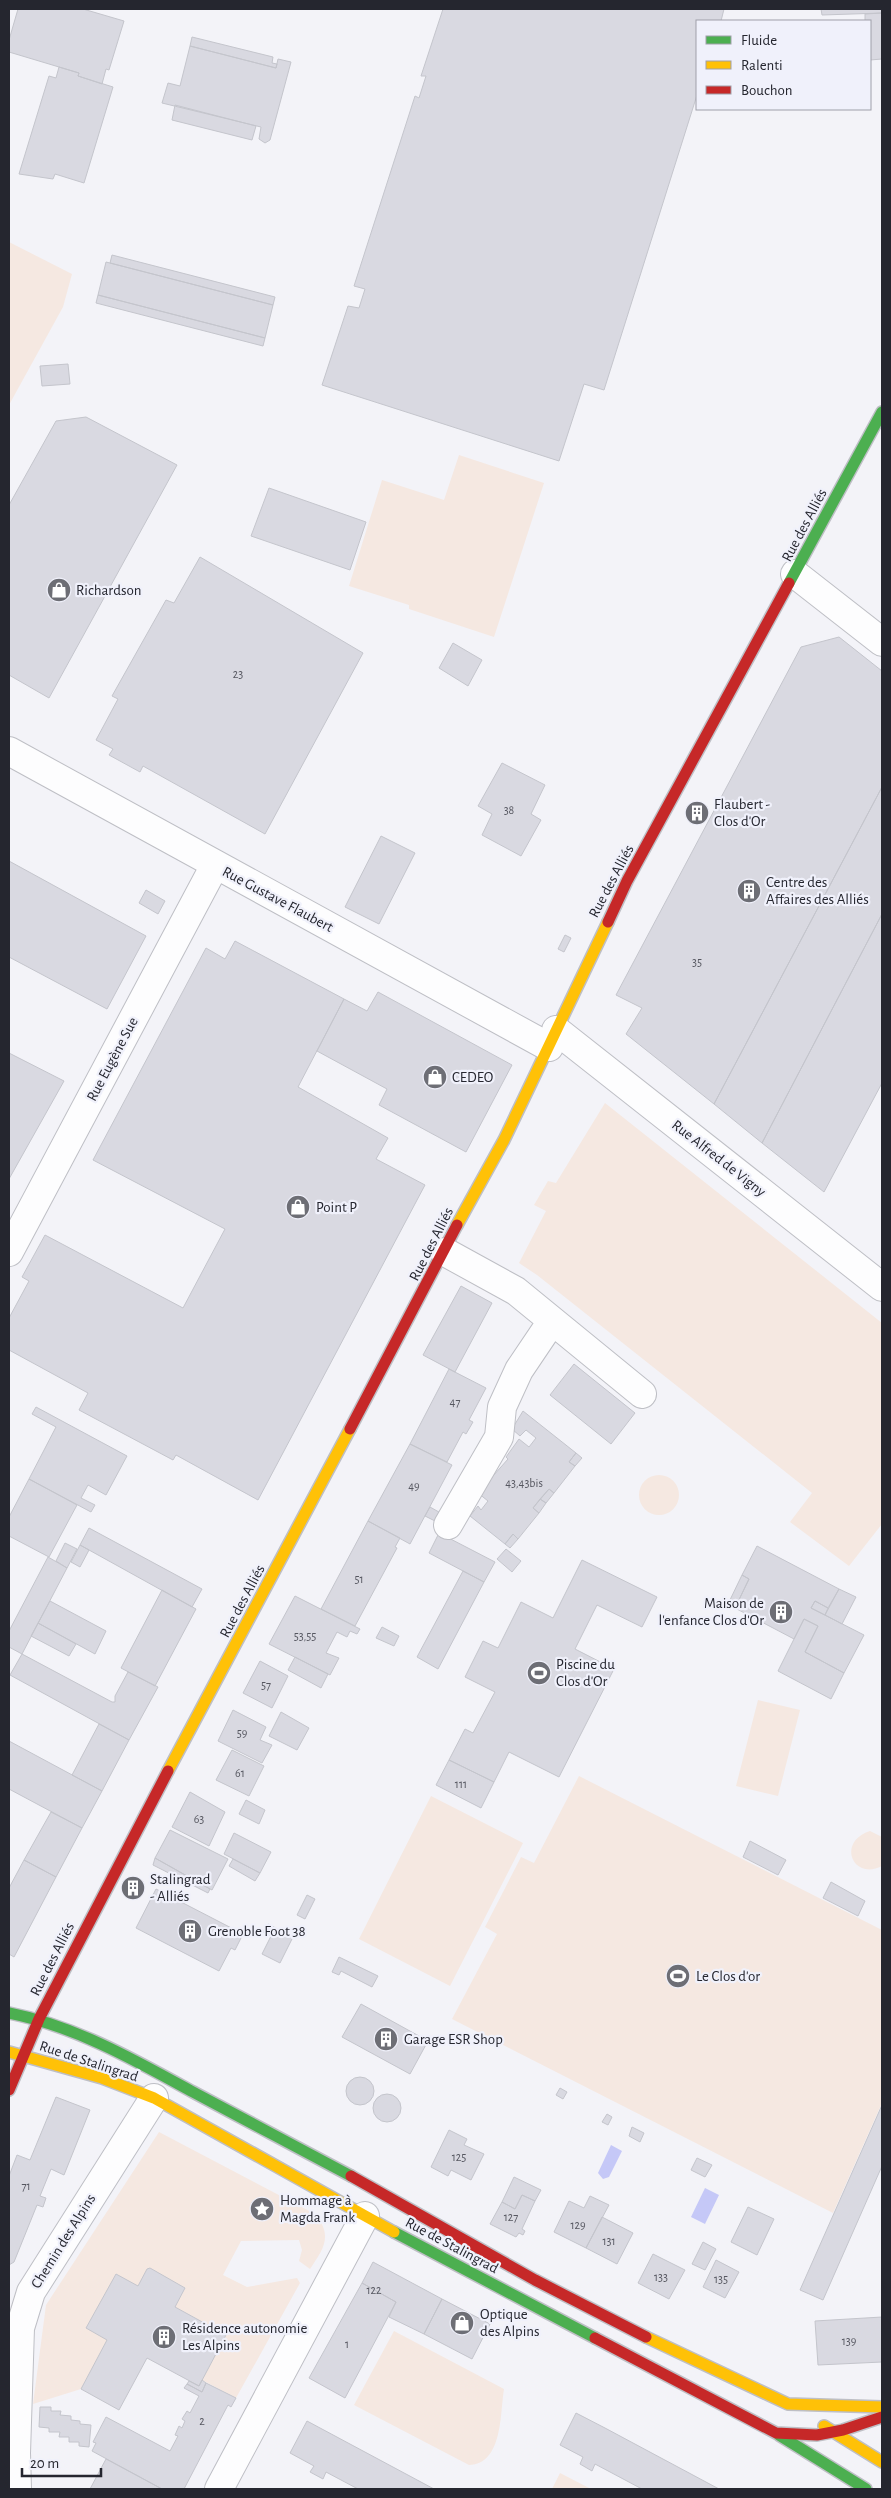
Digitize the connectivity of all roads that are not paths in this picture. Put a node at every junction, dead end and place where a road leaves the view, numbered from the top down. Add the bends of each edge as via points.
1 (882, 412) edge
2 (795, 574) junction
3 (882, 642) edge
4 (9, 751) edge
5 (216, 865) junction
6 (552, 1038) junction
7 (9, 1252) edge
8 (445, 1252) junction
9 (882, 1287) edge
10 (552, 1321) junction
11 (642, 1394) dead end
12 (448, 1525) dead end
13 (9, 2013) edge
14 (38, 2019) junction
15 (9, 2052) edge
16 (22, 2055) junction
17 (9, 2090) edge
18 (154, 2098) junction
19 (365, 2216) junction
20 (788, 2404) junction
21 (882, 2407) edge
22 (859, 2408) junction
23 (882, 2417) edge
24 (836, 2432) junction
25 (776, 2433) junction
26 (836, 2460) junction
27 (882, 2462) edge
28 (17, 2489) edge
29 (219, 2489) edge
30 (866, 2489) edge

1 - 2 street, Rue des Alliés
2 - 3 street
2 - 6 street, Rue des Alliés via 627,881
4 - 5 street, Rue Gustave Flaubert
5 - 6 street, Rue Gustave Flaubert
5 - 7 street, Rue Eugène Sue
6 - 8 street, Rue des Alliés via 504,1140
6 - 9 street, Rue Alfred de Vigny
8 - 10 street via 516,1292
8 - 14 street, Rue des Alliés
10 - 11 street
10 - 12 street via 519,1370 502,1407 499,1437
13 - 14 street, Rue de Stalingrad
14 - 16 street, Rue des Alliés
14 - 20 street, Rue de Stalingrad via 69,2030 153,2070 535,2280 674,2351
15 - 16 street, Rue de Stalingrad
16 - 17 street, Rue des Alliés
16 - 18 street, Rue de Stalingrad via 102,2078
18 - 19 street, Rue de Stalingrad
18 - 28 street, Chemin des Alpins via 31,2292 20,2328
19 - 25 street, Rue de Stalingrad
19 - 29 street
20 - 22 street, Rue de Stalingrad
20 - 24 street
21 - 22 street, Rue de Stalingrad
22 - 24 street
23 - 24 street, Rue de Stalingrad
24 - 25 street, Rue de Stalingrad via 796,2438
24 - 26 street
24 - 27 street
25 - 26 street
26 - 30 street

